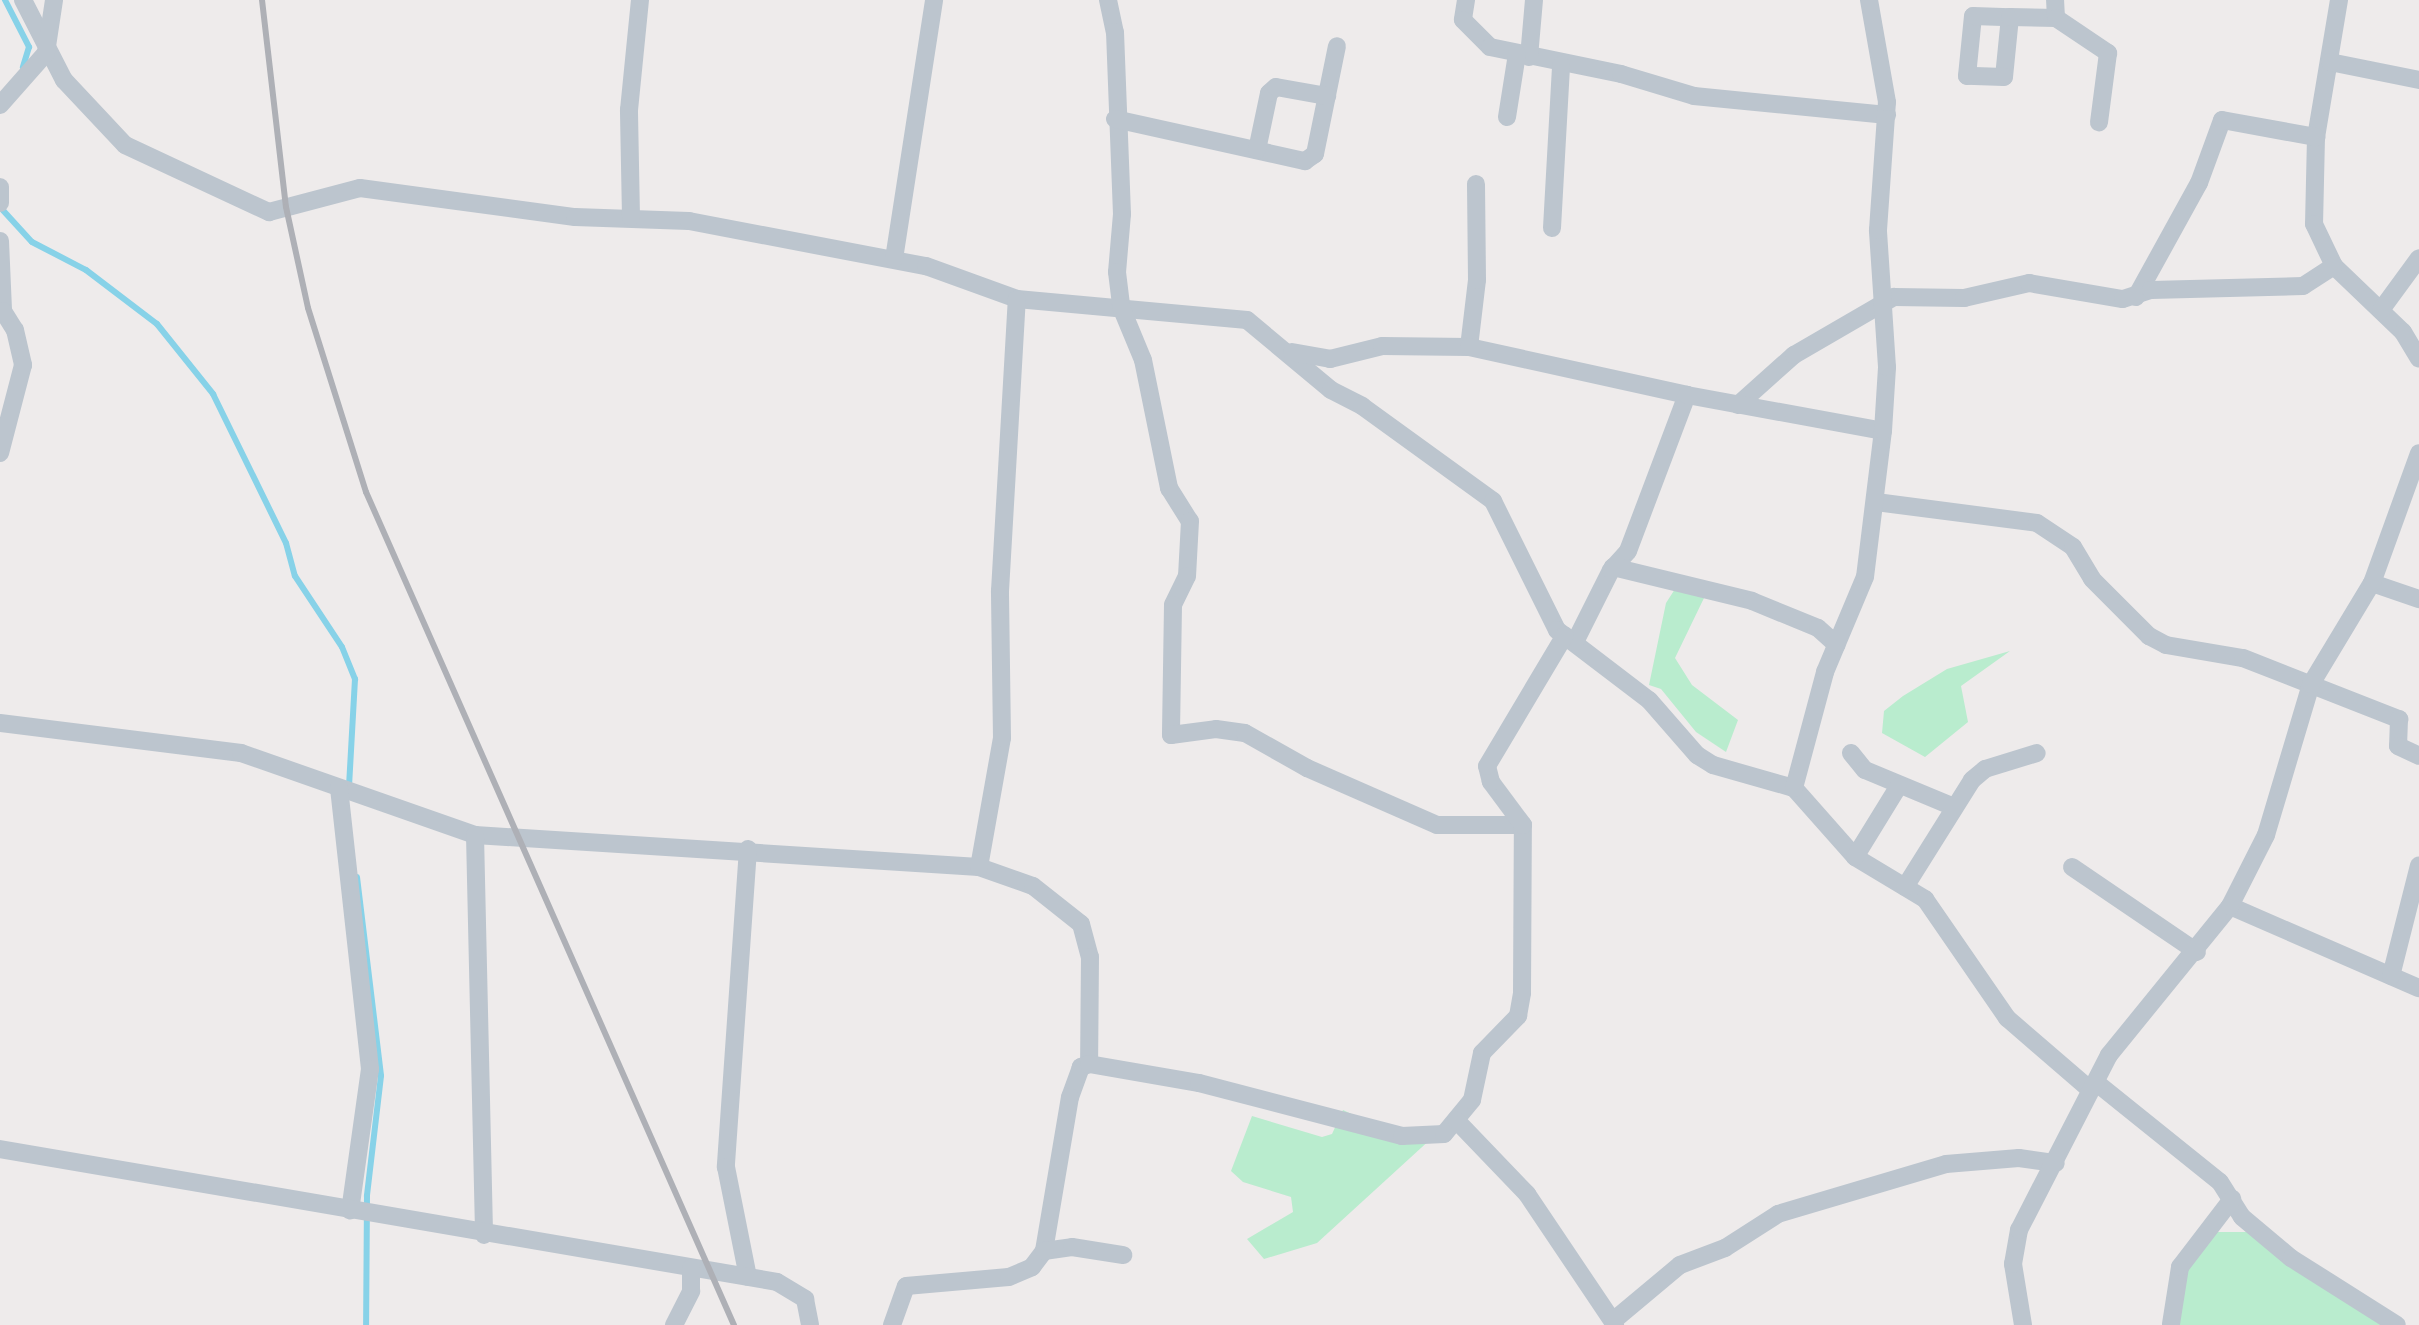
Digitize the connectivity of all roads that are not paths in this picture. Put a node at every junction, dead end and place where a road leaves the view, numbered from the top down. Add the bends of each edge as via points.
1 (22, 0) edge
2 (54, 0) edge
3 (640, 0) edge
4 (934, 0) edge
5 (1108, 0) edge
6 (1466, 0) edge
7 (1534, 0) edge
8 (1869, 0) edge
9 (2339, 0) edge
10 (2055, 9) edge
11 (2010, 17) dead end
12 (1337, 46) dead end
13 (46, 53) junction
14 (1523, 56) junction
15 (2330, 62) junction
16 (1561, 65) junction
17 (2419, 80) edge
18 (1328, 96) junction
19 (0, 105) edge
20 (1887, 115) junction
21 (1507, 117) dead end
22 (1115, 119) junction
23 (2099, 122) dead end
24 (2316, 137) junction
25 (1257, 150) junction
26 (1476, 184) dead end
27 (0, 188) edge
28 (0, 203) edge
29 (631, 217) junction
30 (1552, 228) dead end
31 (0, 241) edge
32 (2419, 258) edge
33 (894, 259) junction
34 (2334, 266) junction
35 (2135, 297) junction
36 (1017, 298) junction
37 (1883, 301) junction
38 (1121, 307) junction
39 (2381, 310) junction
40 (1468, 347) junction
41 (1290, 352) junction
42 (2419, 359) edge
43 (1688, 395) junction
44 (1738, 405) junction
45 (1883, 431) junction
46 (0, 453) edge
47 (2419, 453) edge
48 (1876, 502) junction
49 (1613, 567) junction
50 (2372, 584) junction
51 (2419, 599) edge
52 (1570, 639) junction
53 (1837, 645) junction
54 (2311, 684) junction
55 (0, 723) edge
56 (1851, 753) dead end
57 (2037, 753) dead end
58 (2419, 756) edge
59 (1898, 787) junction
60 (339, 788) junction
61 (1794, 788) junction
62 (1954, 807) junction
63 (1523, 825) junction
64 (475, 836) junction
65 (748, 849) junction
66 (1856, 857) junction
67 (2419, 865) edge
68 (980, 867) junction
69 (2072, 867) dead end
70 (1905, 887) junction
71 (2230, 906) junction
72 (2197, 952) junction
73 (2391, 976) junction
74 (2419, 988) edge
75 (1088, 1064) junction
76 (2093, 1086) junction
77 (1456, 1120) junction
78 (0, 1149) edge
79 (2056, 1163) junction
80 (2232, 1199) junction
81 (350, 1211) junction
82 (484, 1235) junction
83 (1044, 1251) junction
84 (1123, 1255) dead end
85 (691, 1268) junction
86 (748, 1277) junction
87 (1614, 1323) edge
88 (674, 1325) edge
89 (810, 1325) edge
90 (892, 1325) edge
91 (2023, 1325) edge
92 (2170, 1325) edge
93 (2397, 1325) edge

1 - 13 street
2 - 13 street
3 - 29 street via 629,110
4 - 33 street
5 - 22 street
6 - 14 street via 1463,20 1490,47
7 - 14 street
8 - 20 street
9 - 15 street
10 - 11 street
10 - 23 street via 2108,52
12 - 18 street
13 - 19 street
13 - 29 street via 125,145 258,209 360,188
14 - 16 street
14 - 21 street
15 - 17 street
15 - 24 street
16 - 20 street via 1694,96
16 - 30 street
18 - 25 street via 1315,154 1305,160
18 - 25 street via 1276,87
20 - 37 street via 1878,230
22 - 25 street
22 - 38 street
24 - 34 street via 2314,224
24 - 35 street via 2222,120 2199,183
26 - 40 street
27 - 28 street
29 - 33 street
31 - 46 street via 3,311 23,364
32 - 39 street
33 - 36 street
34 - 35 street via 2303,286
34 - 39 street
35 - 37 street via 2042,282 1978,297
36 - 38 street
36 - 68 street via 1000,591 1002,738
37 - 44 street via 1794,355
37 - 45 street
38 - 41 street via 1225,314
38 - 63 street via 1143,360 1168,488 1190,521 1187,576 1173,605 1171,735 1245,733 1437,825
39 - 42 street
40 - 41 street via 1382,346 1330,358
40 - 43 street
41 - 52 street via 1331,390 1493,501 1547,618
43 - 44 street
43 - 49 street via 1635,536
44 - 45 street
45 - 48 street
47 - 50 street
48 - 53 street via 1865,578
48 - 54 street via 2036,523 2073,547 2092,579 2165,646 2243,658
49 - 52 street
49 - 53 street via 1752,601 1803,620
50 - 51 street
50 - 54 street
52 - 61 street via 1649,700 1713,765
52 - 63 street via 1487,766
53 - 61 street
54 - 58 street via 2399,719 2398,746
54 - 71 street via 2266,836
55 - 60 street via 241,753
56 - 59 street
57 - 62 street via 1985,769
59 - 62 street
59 - 66 street
60 - 64 street
60 - 81 street via 370,1070
61 - 66 street
62 - 70 street
63 - 77 street via 1518,1016 1482,1052 1472,1100
64 - 65 street
64 - 82 street
65 - 68 street
65 - 86 street via 726,1167
66 - 70 street
67 - 73 street
68 - 75 street via 1033,886 1081,924 1090,956
69 - 72 street
70 - 76 street via 1941,916 2007,1018
71 - 72 street
71 - 73 street
72 - 76 street via 2133,1020
73 - 74 street
75 - 77 street via 1402,1136 1444,1134
75 - 83 street via 1070,1097
76 - 79 street
76 - 80 street via 2221,1182
77 - 87 street via 1527,1194
78 - 81 street
79 - 87 street via 1946,1164 1793,1209 1680,1265
79 - 91 street via 2013,1246
80 - 92 street via 2180,1267
80 - 93 street via 2291,1258
81 - 82 street
82 - 85 street
83 - 84 street
83 - 90 street via 1032,1267 1009,1276 907,1286
85 - 86 street
85 - 88 street via 691,1292
86 - 89 street via 793,1289 805,1299

